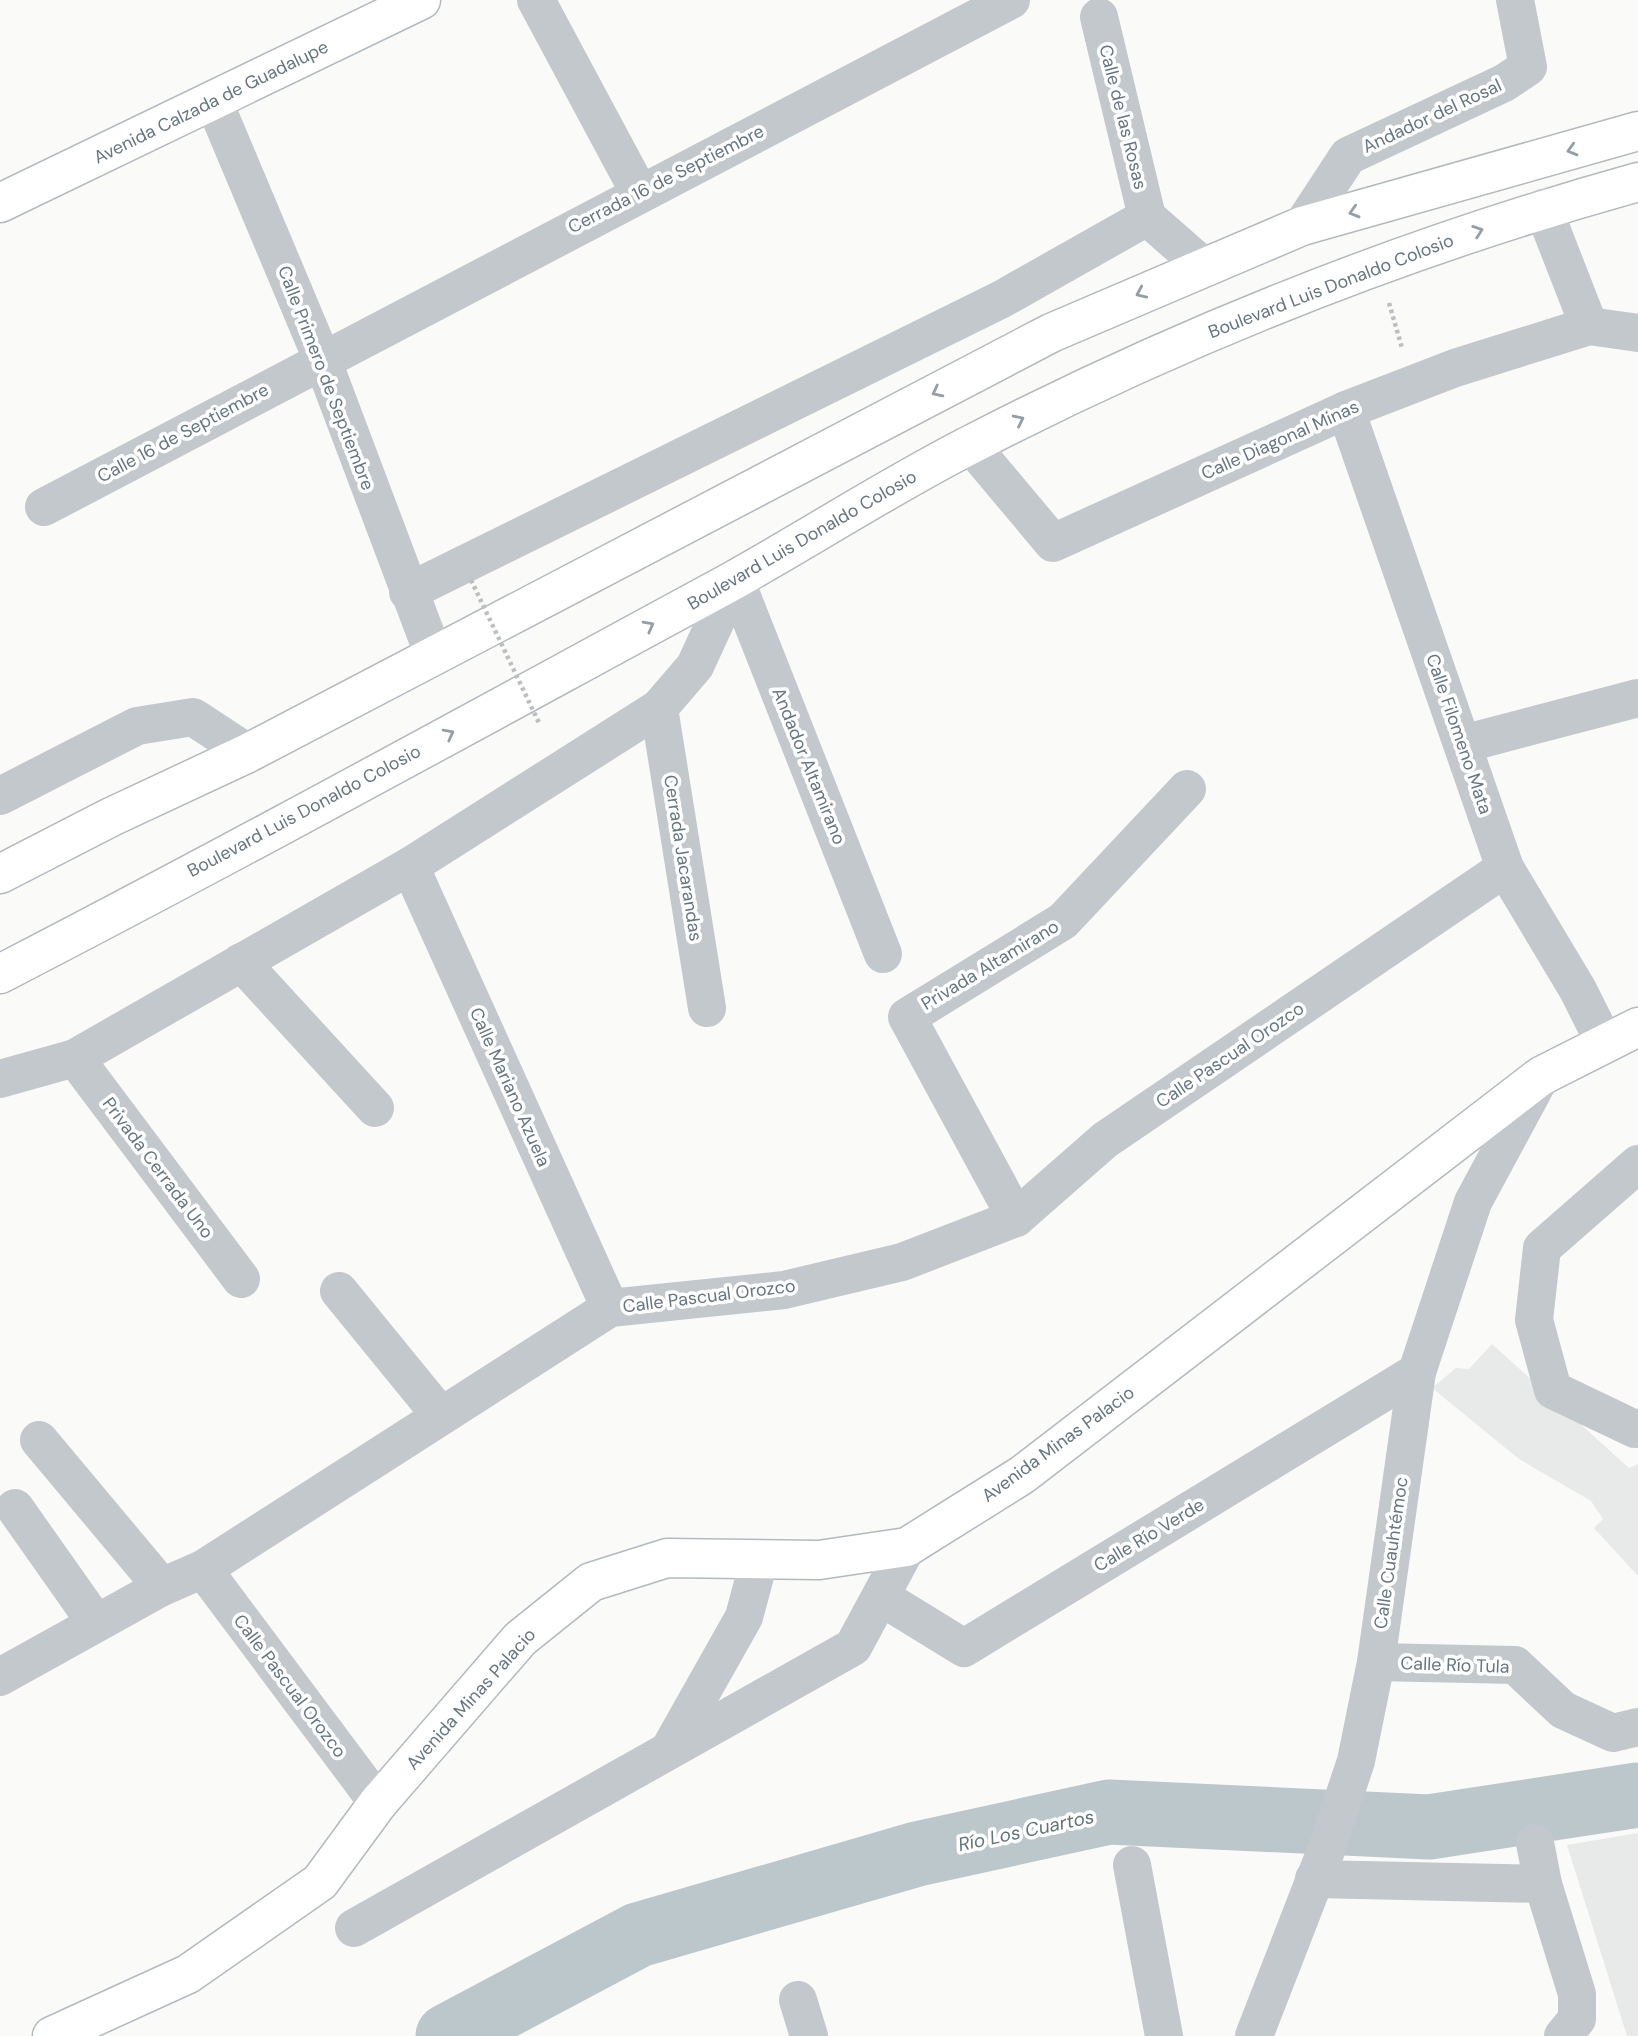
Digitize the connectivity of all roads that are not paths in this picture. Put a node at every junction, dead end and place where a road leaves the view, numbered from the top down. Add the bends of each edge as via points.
1 (421, 0) edge
2 (536, 0) edge
3 (1012, 0) edge
4 (1515, 0) edge
5 (1099, 18) dead end
6 (214, 102) junction
7 (1638, 131) edge
8 (1638, 182) edge
9 (639, 192) junction
10 (0, 203) edge
11 (1543, 208) junction
12 (1147, 217) junction
13 (1303, 226) junction
14 (1204, 267) junction
15 (1002, 299) junction
16 (1589, 326) junction
17 (1638, 332) edge
18 (1025, 347) junction
19 (322, 359) junction
20 (1346, 410) junction
21 (970, 444) junction
22 (44, 507) dead end
23 (735, 579) junction
24 (408, 592) junction
25 (434, 656) junction
26 (1638, 698) edge
27 (659, 708) junction
28 (1463, 744) junction
29 (248, 753) junction
30 (1187, 789) dead end
31 (0, 796) edge
32 (111, 817) junction
33 (410, 866) junction
34 (1505, 868) junction
35 (0, 874) edge
36 (0, 893) edge
37 (883, 954) dead end
38 (241, 962) junction
39 (2, 970) edge
40 (707, 1008) dead end
41 (1638, 1027) edge
42 (1604, 1042) junction
43 (75, 1058) junction
44 (1541, 1076) junction
45 (0, 1079) edge
46 (374, 1108) dead end
47 (1637, 1159) edge
48 (1016, 1218) junction
49 (241, 1279) dead end
50 (339, 1291) dead end
51 (610, 1308) junction
52 (1417, 1372) junction
53 (441, 1416) junction
54 (1638, 1428) edge
55 (39, 1440) dead end
56 (15, 1508) dead end
57 (907, 1547) junction
58 (759, 1561) junction
59 (202, 1569) junction
60 (162, 1587) junction
61 (881, 1597) junction
62 (96, 1623) junction
63 (1376, 1662) junction
64 (0, 1677) edge
65 (1638, 1727) edge
66 (669, 1751) junction
67 (378, 1803) junction
68 (1535, 1843) dead end
69 (1320, 1863) junction
70 (1132, 1865) dead end
71 (1543, 1884) junction
72 (354, 1928) dead end
73 (798, 2000) dead end
74 (1570, 2027) edge
75 (1253, 2033) edge
76 (52, 2036) edge
77 (809, 2036) edge
78 (1164, 2036) edge

1 - 6 main road, Avenida Calzada de Guadalupe
2 - 9 street
3 - 9 street, Cerrada 16 de Septiembre
4 - 13 street, Andador del Rosal via 1528,66 1504,83 1348,156
5 - 12 street, Calle de las Rosas
6 - 10 main road, Avenida Calzada de Guadalupe
6 - 19 street, Calle Primero de Septiembre
7 -> 13 main road
8 - 11 main road, Boulevard Luis Donaldo Colosio
9 - 19 street, Cerrada 16 de Septiembre
11 - 16 street
21 -> 11 main road, Boulevard Luis Donaldo Colosio via 1248,314
12 - 14 street
12 - 15 street
13 - 14 main road
14 -> 18 main road
15 - 18 street
15 - 24 street
16 - 17 street, Calle Diagonal Minas
16 - 20 street, Calle Diagonal Minas
18 -> 25 main road
19 - 22 street, Calle 16 de Septiembre
19 - 24 street, Calle Primero de Septiembre
20 - 21 street, Calle Diagonal Minas via 1053,543
20 - 28 street, Calle Filomeno Mata
21 - 23 main road, Boulevard Luis Donaldo Colosio
23 - 27 street via 695,666
23 - 37 street, Andador Altamirano
39 -> 23 main road, Boulevard Luis Donaldo Colosio via 118,892 152,893
24 - 25 street, Calle Primero de Septiembre
25 - 29 main road
26 - 28 street
27 - 33 street
27 - 40 street, Cerrada Jacarandas
28 - 34 street, Calle Filomeno Mata
29 - 31 street via 193,717 137,726
29 - 32 main road
30 - 48 street, Privada Altamirano via 1063,921 907,1017
32 - 35 main road
32 - 36 main road via 95,845
33 - 38 street
33 - 51 street, Calle Mariano Azuela
34 - 42 street, Calle Filomeno Mata
34 - 48 street, Calle Pascual Orozco via 1105,1140
38 - 43 street
38 - 46 street
41 - 42 main road, Avenida Minas Palacio
42 - 44 main road, Avenida Minas Palacio
43 - 45 street
43 - 49 street, Privada Cerrada Uno
44 - 52 street, Calle Cuauhtémoc via 1473,1202
44 - 57 main road, Avenida Minas Palacio via 1022,1475
47 - 54 street via 1542,1248 1534,1320 1553,1390
48 - 51 street, Calle Pascual Orozco via 902,1262 784,1290
50 - 53 street
51 - 53 street, Calle Pascual Orozco
52 - 61 street, Calle Río Verde via 964,1648
52 - 63 street, Calle Cuauhtémoc
53 - 59 street, Calle Pascual Orozco
55 - 60 street
56 - 62 street
57 - 58 main road, Avenida Minas Palacio via 819,1560
57 - 61 street
58 - 66 street via 744,1617
58 - 67 main road, Avenida Minas Palacio via 667,1558 592,1582 520,1639
59 - 60 street, Calle Pascual Orozco
59 - 67 street, Calle Pascual Orozco
60 - 62 street, Calle Pascual Orozco
61 - 66 street via 853,1647
62 - 64 street, Calle Pascual Orozco
63 - 65 street, Calle Río Tula via 1515,1665 1563,1710 1613,1733
63 - 69 street, Calle Cuauhtémoc via 1356,1761
66 - 72 street
67 - 76 main road, Avenida Minas Palacio via 320,1882 188,1974
68 - 71 street
69 - 71 street
69 - 75 street, Calle Cuauhtémoc
70 - 78 street
71 - 74 street via 1577,1994
73 - 77 street

